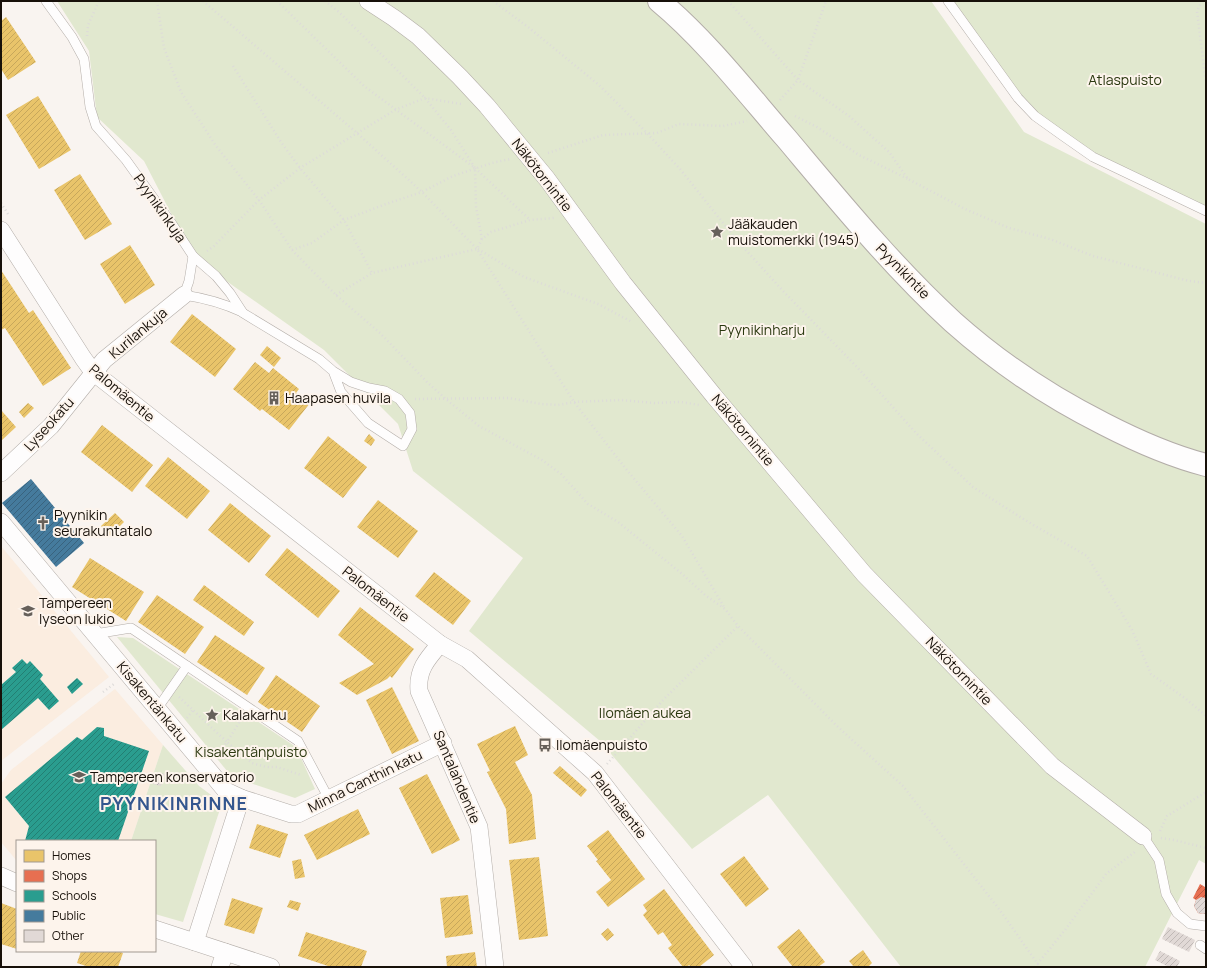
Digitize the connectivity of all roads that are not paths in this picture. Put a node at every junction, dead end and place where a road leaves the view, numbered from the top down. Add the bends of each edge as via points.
1 (46, 1) edge
2 (368, 1) edge
3 (659, 1) edge
4 (948, 1) edge
5 (1206, 211) edge
6 (1, 230) edge
7 (193, 256) junction
8 (184, 295) junction
9 (243, 313) junction
10 (333, 371) junction
11 (93, 372) junction
12 (1206, 465) edge
13 (1, 473) edge
14 (1, 522) edge
15 (95, 634) junction
16 (440, 644) junction
17 (186, 666) junction
18 (157, 709) junction
19 (443, 743) junction
20 (241, 798) junction
21 (328, 799) junction
22 (1150, 836) joint
23 (1, 876) edge
24 (16, 883) edge
25 (1206, 926) edge
26 (156, 929) edge
27 (195, 942) junction
28 (223, 959) edge
29 (271, 967) edge
30 (495, 967) edge
31 (744, 967) edge

1 - 7 lane, Pyynikinkuja via 72,37 84,60 90,107 96,126 126,160
2 - 22 street, Näkötornintie via 418,36 487,106 531,159 632,295 864,574 1052,766
3 - 12 street, Pyynikintie via 703,43 873,241 923,293 988,352 1054,398 1085,415 1160,450
4 - 5 lane via 1018,98 1035,116 1093,157
6 - 11 street, Palomäentie
7 - 8 lane
7 - 9 lane, Pyynikinkuja via 216,276
8 - 9 lane via 227,305
8 - 11 street, Kurilankuja via 104,360
9 - 10 lane, Pyynikinkuja via 319,359
10 - 10 lane, Pyynikinkuja via 341,392 368,423 403,446 412,429 410,413 399,399 385,391 351,382
11 - 13 street, Lyseokatu via 50,426
11 - 16 street, Palomäentie
14 - 15 street, Kisakentänkatu
15 - 17 lane via 131,628
15 - 18 street, Kisakentänkatu
16 - 19 street, Santalahdentie via 421,670 418,681 419,691
16 - 31 street, Palomäentie via 467,659 595,773
17 - 18 lane
17 - 21 lane via 298,741
18 - 20 street, Kisakentänkatu via 226,791
19 - 21 street, Minna Canthin katu
19 - 30 street, Santalahdentie via 479,827
20 - 21 street, Minna Canthin katu via 291,814 298,814
20 - 27 street
22 - 25 lane via 1160,860 1166,894 1176,913 1190,924
23 - 24 street
26 - 27 street
27 - 28 street
28 - 29 street

